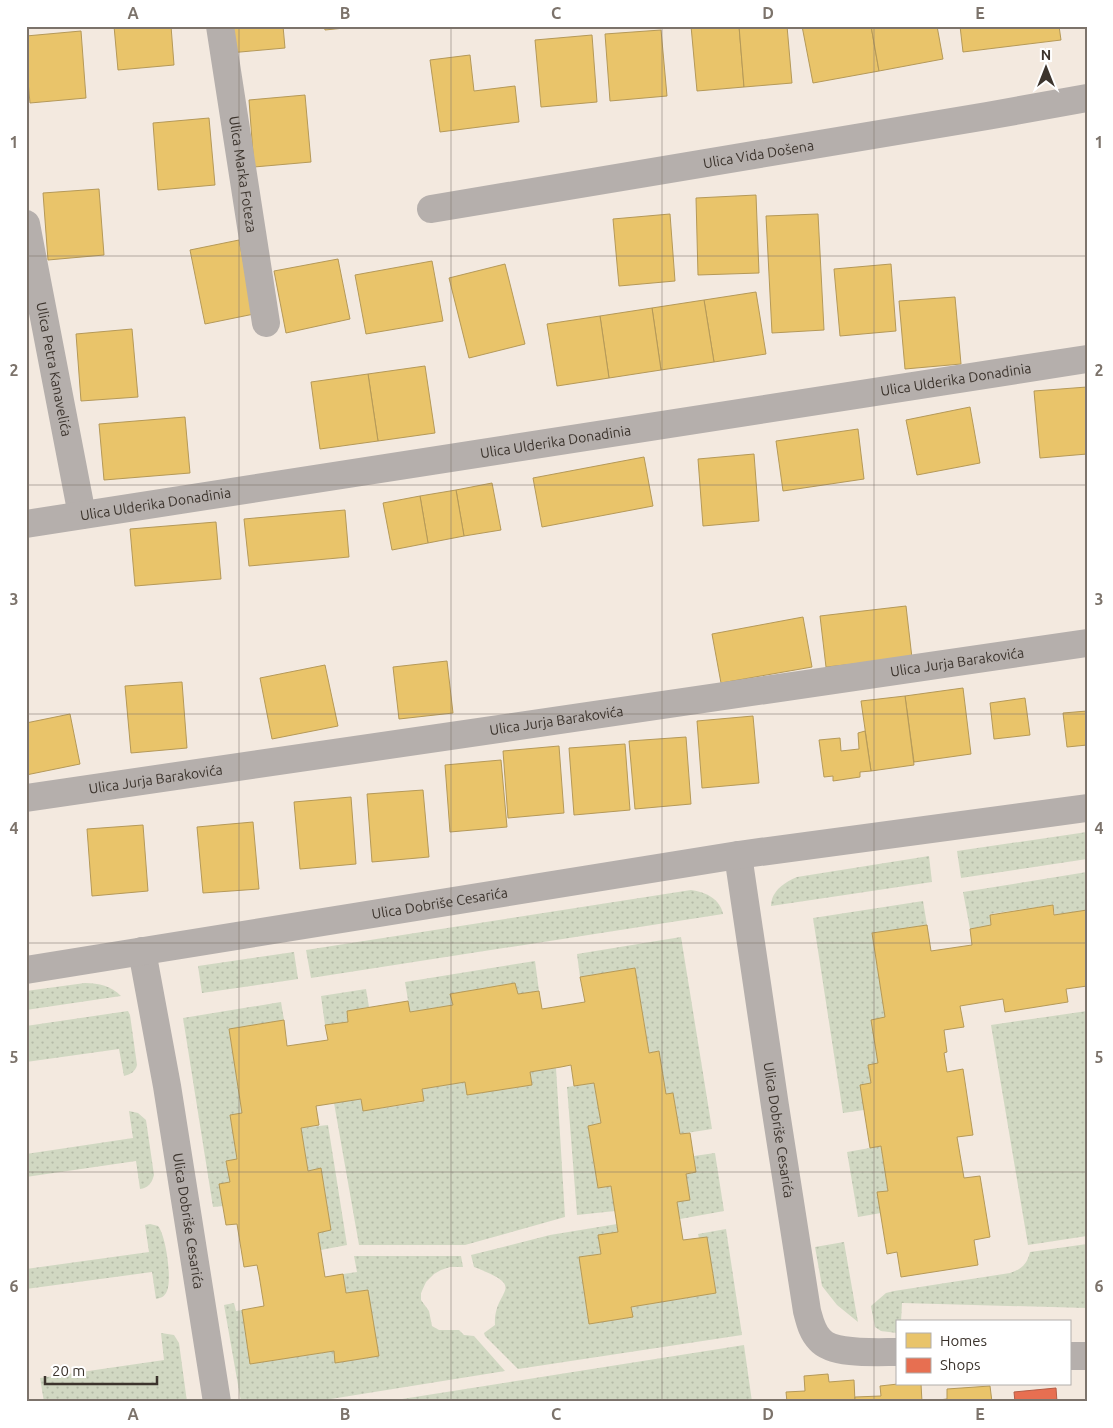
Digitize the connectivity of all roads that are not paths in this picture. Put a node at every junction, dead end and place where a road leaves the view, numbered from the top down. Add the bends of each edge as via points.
1 (220, 26) edge
2 (1087, 98) edge
3 (431, 209) dead end
4 (26, 224) edge
5 (266, 323) dead end
6 (1087, 359) edge
7 (82, 514) junction
8 (26, 524) edge
9 (1087, 643) edge
10 (26, 798) edge
11 (1087, 808) edge
12 (738, 855) junction
13 (142, 951) junction
14 (26, 970) edge
15 (896, 1352) edge
16 (1070, 1356) edge
17 (1087, 1356) edge
18 (216, 1402) edge

1 - 5 street, Ulica Marka Foteza
2 - 3 street, Ulica Vida Došena
4 - 7 street, Ulica Petra Kanavelića
6 - 7 street, Ulica Ulderika Donadinia
7 - 8 street, Ulica Ulderika Donadinia
9 - 10 street, Ulica Jurja Barakovića
11 - 12 street, Ulica Dobriše Cesarića
12 - 13 street, Ulica Dobriše Cesarića
12 - 15 street, Ulica Dobriše Cesarića via 773,1097 812,1330 821,1342 838,1350
13 - 14 street, Ulica Dobriše Cesarića
13 - 18 street, Ulica Dobriše Cesarića via 167,1086
16 - 17 street

